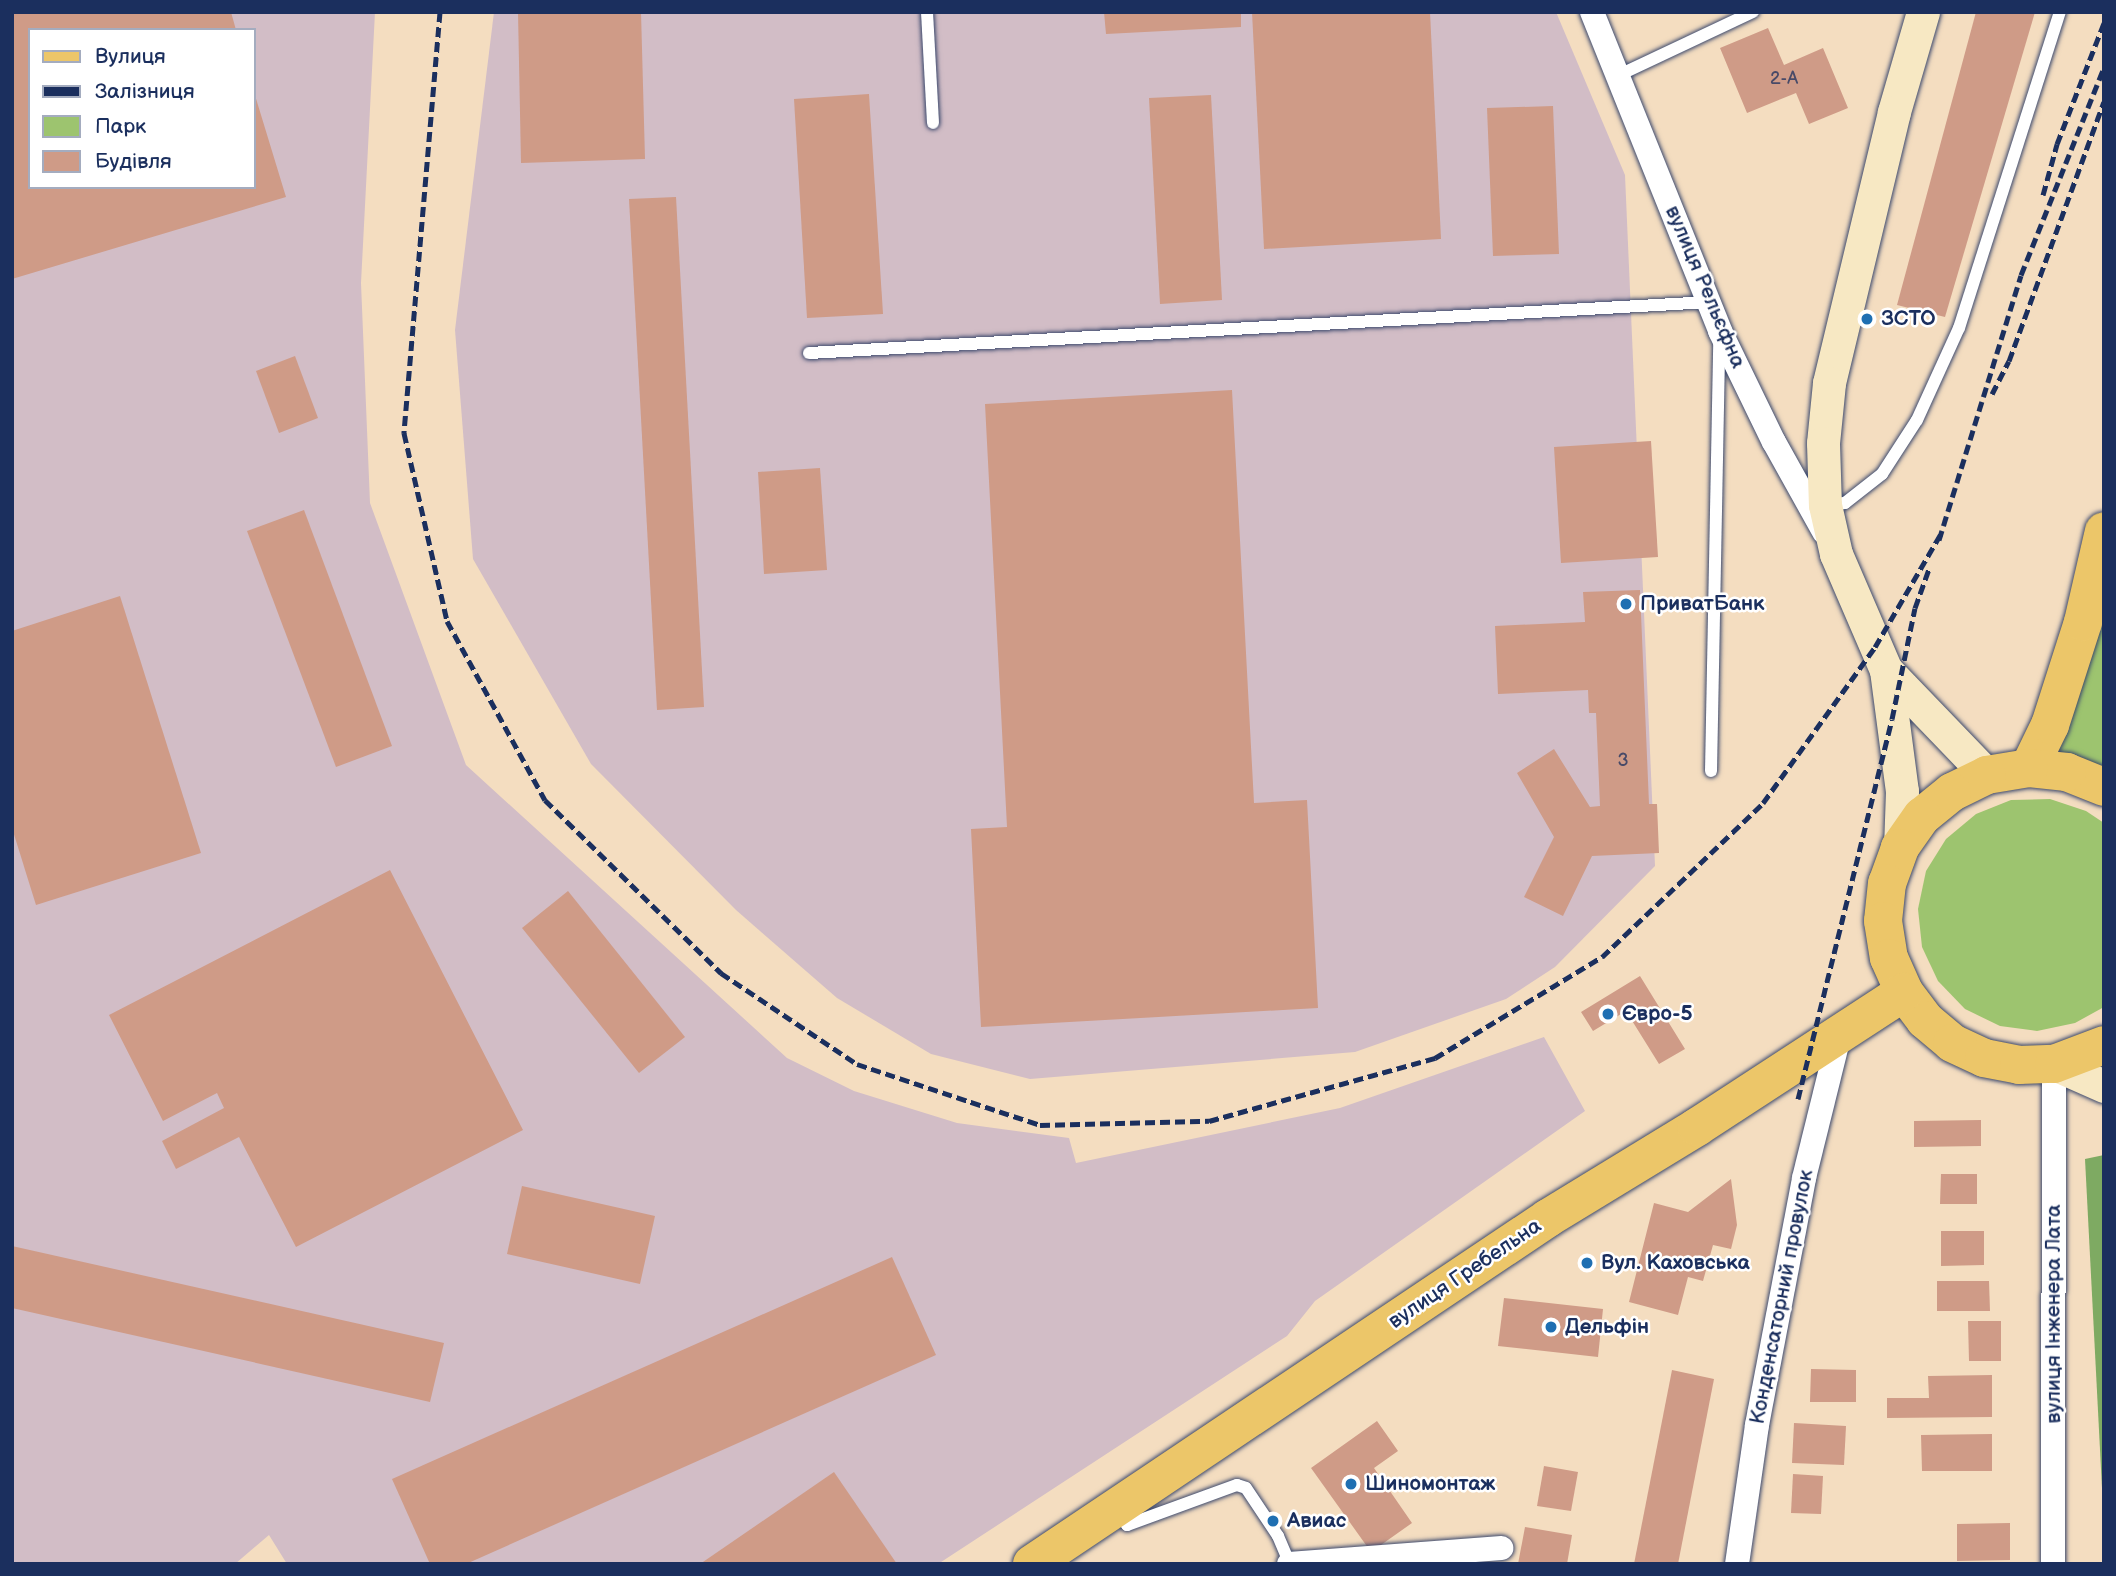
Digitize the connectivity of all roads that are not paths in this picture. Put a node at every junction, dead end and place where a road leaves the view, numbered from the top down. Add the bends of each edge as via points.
1 (927, 12) edge
2 (1592, 12) edge
3 (1753, 12) edge
4 (1923, 12) edge
5 (2060, 12) edge
6 (1619, 75) junction
7 (933, 123) dead end
8 (1709, 302) junction
9 (1720, 331) junction
10 (809, 353) dead end
11 (1825, 505) junction
12 (2104, 531) edge
13 (1836, 554) junction
14 (1886, 670) junction
15 (2029, 768) junction
16 (1711, 771) dead end
17 (1987, 775) junction
18 (2104, 786) edge
19 (1900, 848) junction
20 (1904, 992) junction
21 (1840, 1033) junction
22 (2104, 1045) edge
23 (2054, 1064) junction
24 (2104, 1086) edge
25 (1116, 1509) junction
26 (1501, 1548) dead end
27 (1032, 1564) edge
28 (1290, 1564) edge
29 (1737, 1564) edge
30 (2053, 1564) edge

1 - 7 lane
2 - 6 street, вулиця Рельєфна
3 - 6 lane
4 - 11 street, вулиця Рельєфна via 1829,383 1823,443
5 - 11 lane via 1959,328 1917,420 1882,474 1845,503
6 - 8 street, вулиця Рельєфна
8 - 9 street, вулиця Рельєфна
8 - 10 lane
9 - 13 street, вулиця Рельєфна via 1774,443
9 - 16 lane
11 - 13 street, вулиця Рельєфна
12 - 15 main road via 2079,635 2050,725
13 - 14 street, вулиця Рельєфна
14 - 17 street
14 - 19 street via 1902,791
15 - 17 main road
15 - 18 main road via 2067,772
17 - 19 main road via 1952,792 1922,816
19 - 20 main road via 1887,883 1883,921 1889,958
20 - 21 main road, вулиця Гребельна
20 - 23 main road via 1925,1020 1952,1043 2019,1065
21 - 25 main road, вулиця Гребельна via 1548,1218
21 - 29 street, Конденсаторний провулок via 1804,1178 1757,1425
22 - 23 main road
23 - 24 street
23 - 30 street, вулиця Інженера Лата
25 - 27 main road, вулиця Гребельна
25 - 28 lane via 1127,1525 1237,1485 1246,1488 1278,1536
26 - 28 street

